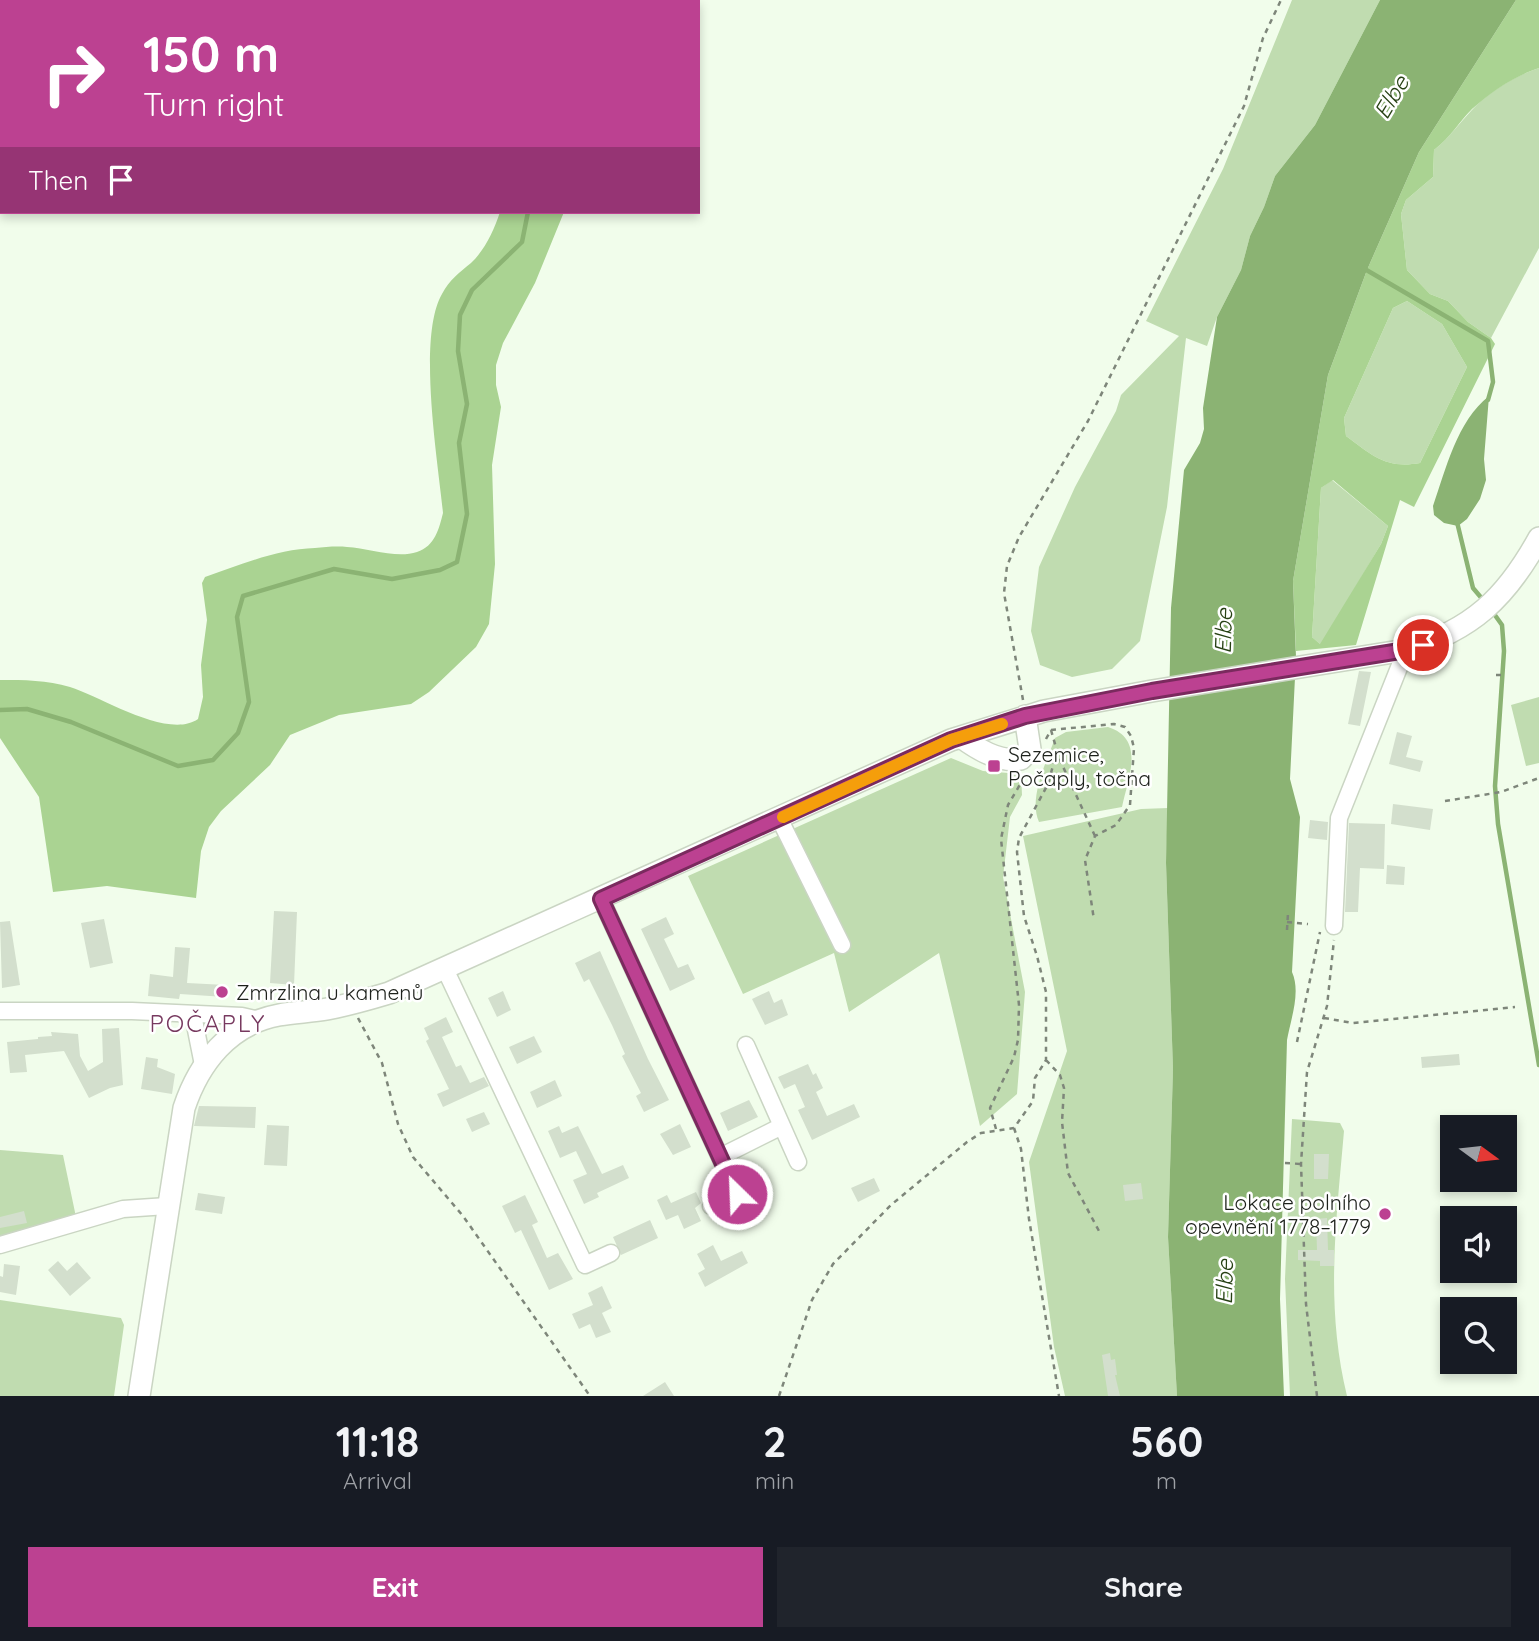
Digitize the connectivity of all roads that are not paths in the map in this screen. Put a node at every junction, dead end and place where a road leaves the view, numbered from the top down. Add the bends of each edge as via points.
1 (1539, 538) edge
2 (1406, 650) junction
3 (1040, 719) junction
4 (961, 737) junction
5 (779, 818) junction
6 (601, 899) junction
7 (1328, 926) road end
8 (842, 945) dead end
9 (445, 969) junction
10 (0, 1011) edge
11 (193, 1015) junction
12 (260, 1020) junction
13 (746, 1045) dead end
14 (203, 1065) junction
15 (782, 1126) junction
16 (720, 1157) junction
17 (798, 1162) dead end
18 (167, 1206) junction
19 (712, 1206) dead end
20 (0, 1245) edge
21 (611, 1253) dead end
22 (139, 1396) edge

1 - 2 street via 1505,589 1473,620 1440,640
2 - 3 street via 1152,691
2 - 7 street via 1339,818
3 - 4 street
3 - 4 street via 1030,749 1021,759 979,750
4 - 5 street
5 - 6 street
5 - 8 street
6 - 9 street
6 - 16 street
9 - 12 street via 354,1003
9 - 21 street via 585,1265
10 - 11 street
11 - 12 street
11 - 14 street
12 - 14 street via 232,1035
13 - 15 street
14 - 18 street via 184,1108
15 - 16 street
15 - 17 street
16 - 19 street via 737,1194
18 - 20 street via 123,1209
18 - 22 street

